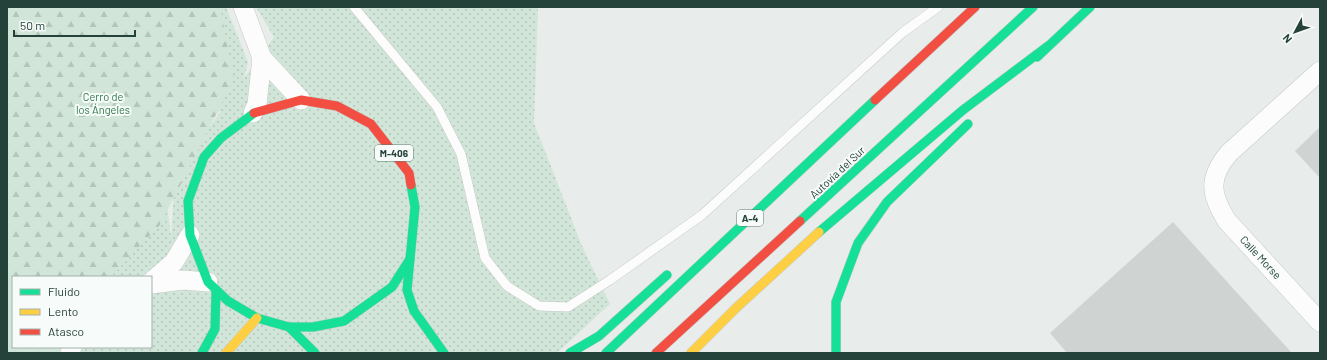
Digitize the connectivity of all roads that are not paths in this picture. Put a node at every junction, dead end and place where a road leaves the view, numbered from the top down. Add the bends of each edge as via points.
1 (243, 7) edge
2 (354, 7) edge
3 (938, 7) edge
4 (975, 7) edge
5 (1033, 7) edge
6 (1090, 7) edge
7 (1048, 46) junction
8 (262, 58) junction
9 (1320, 71) edge
10 (894, 83) junction
11 (301, 100) junction
12 (990, 102) dead end
13 (253, 113) junction
14 (973, 118) dead end
15 (813, 145) dead end
16 (190, 234) junction
17 (410, 259) junction
18 (676, 267) dead end
19 (152, 282) edge
20 (152, 283) edge
21 (212, 286) junction
22 (257, 318) junction
23 (1320, 322) edge
24 (289, 327) junction
25 (202, 353) edge
26 (226, 353) edge
27 (315, 353) edge
28 (444, 353) edge
29 (570, 353) edge
30 (606, 353) edge
31 (656, 353) edge
32 (691, 353) edge
33 (836, 353) edge

1 - 8 street
2 - 3 lane via 437,107 461,154 485,258 507,286 539,306 568,307 702,215 902,33
4 - 10 highway, A-4
5 - 31 highway, Autovía del Sur
6 - 7 highway
7 - 12 highway
7 - 32 highway via 963,110 815,236
8 - 11 street
8 - 13 street via 257,104
9 - 23 street, Calle Morse via 1229,153 1218,167 1214,186 1217,204 1227,221
10 - 15 highway
10 - 30 highway, A-4
11 - 13 highway, M-406
11 - 17 highway, M-406 via 337,106 371,124 409,173 415,207
13 - 16 highway, M-406 via 221,138 204,158 188,201
14 - 33 highway via 887,202 858,243 836,302
16 - 19 street via 174,262
16 - 21 highway, M-406
17 - 24 highway, M-406 via 392,287 344,321 313,327
17 - 28 highway, M-406 via 407,290 414,312
18 - 29 highway via 600,336
20 - 21 street via 182,280
21 - 22 highway, M-406 via 228,301
21 - 25 highway via 216,329
22 - 24 highway, M-406
22 - 26 highway
24 - 27 highway, M-406

